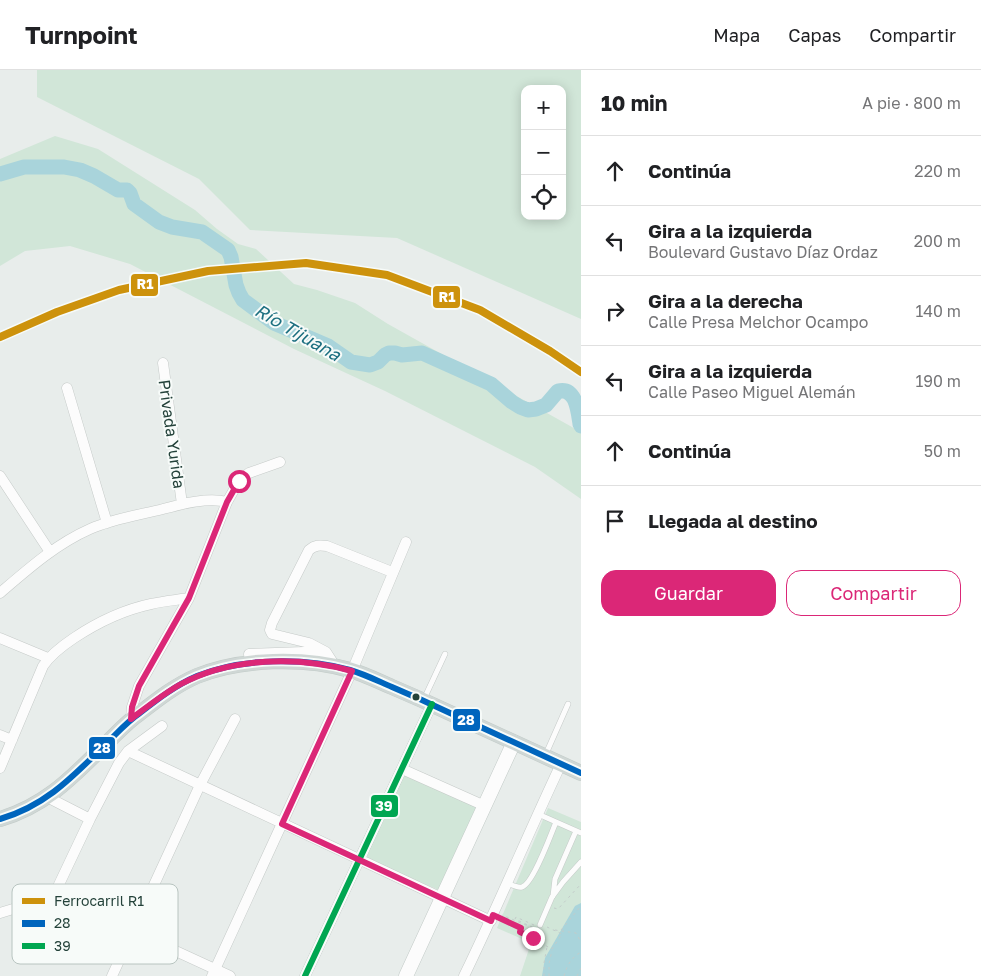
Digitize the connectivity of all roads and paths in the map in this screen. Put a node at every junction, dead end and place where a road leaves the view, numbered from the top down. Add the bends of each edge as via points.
1 (163, 363) dead end
2 (66, 388) dead end
3 (280, 462) dead end
4 (0, 476) edge
5 (227, 502) junction
6 (182, 504) junction
7 (107, 523) junction
8 (406, 542) dead end
9 (50, 552) junction
10 (392, 572) junction
11 (0, 593) edge
12 (189, 598) junction
13 (0, 638) edge
14 (445, 654) dead end
15 (48, 658) junction
16 (331, 660) junction
17 (352, 671) junction
18 (428, 702) junction
19 (568, 704) dead end
20 (131, 719) junction
21 (235, 719) dead end
22 (162, 726) dead end
23 (0, 735) edge
24 (12, 740) junction
25 (514, 742) junction
26 (128, 752) junction
27 (544, 756) junction
28 (561, 764) junction
29 (0, 768) edge
30 (402, 768) junction
31 (581, 773) edge
32 (200, 785) junction
33 (47, 797) junction
34 (486, 806) junction
35 (538, 814) junction
36 (0, 819) edge
37 (90, 819) junction
38 (556, 822) junction
39 (282, 824) junction
40 (579, 832) edge
41 (359, 860) junction
42 (581, 862) edge
43 (507, 883) junction
44 (59, 884) edge
45 (155, 884) edge
46 (581, 884) edge
47 (552, 897) junction
48 (442, 899) junction
49 (549, 905) junction
50 (581, 906) edge
51 (12, 909) edge
52 (0, 913) edge
53 (493, 916) junction
54 (540, 924) junction
55 (521, 928) junction
56 (533, 928) junction
57 (549, 929) dead end
58 (553, 930) junction
59 (559, 933) junction
60 (581, 942) edge
61 (548, 946) junction
62 (552, 949) junction
63 (581, 952) edge
64 (178, 955) edge
65 (118, 964) edge
66 (581, 968) edge
67 (213, 973) edge
68 (581, 974) edge
69 (112, 976) edge
70 (230, 976) edge
71 (305, 976) edge
72 (406, 976) edge
73 (464, 976) edge
74 (544, 976) edge
75 (549, 976) edge
76 (564, 976) edge
77 (577, 976) edge

1 - 6 street, Privada Yurida
2 - 7 street
3 - 5 street via 244,476
4 - 9 street
5 - 6 street
5 - 12 street
6 - 7 street
7 - 9 street via 81,533
8 - 10 street
9 - 11 street
10 - 16 street via 327,546 313,546 309,550 270,630 272,634 309,643 326,652
10 - 17 street
12 - 15 street via 152,604 112,616 66,643
12 - 20 street via 139,686
13 - 15 street
14 - 18 lane
15 - 24 street
16 - 17 main road
16 - 20 main road via 250,663 197,676 164,694
17 - 18 main road
17 - 39 street
18 - 25 main road
18 - 30 street
19 - 27 lane
20 - 33 main road
21 - 32 street
22 - 26 street
23 - 24 street
24 - 29 street
25 - 27 main road
25 - 34 street
26 - 32 street
26 - 37 street
27 - 28 main road
28 - 31 main road
28 - 35 street
30 - 34 street
30 - 41 street
32 - 39 street
32 - 45 street
33 - 36 main road
33 - 37 street
34 - 48 street
35 - 38 lane
35 - 43 street
37 - 44 street
38 - 40 lane
38 - 43 lane via 528,884 516,887
39 - 41 street
39 - 67 street
40 - 47 lane via 555,879
41 - 48 street
41 - 71 street
42 - 47 lane
43 - 53 street
46 - 49 path via 558,909
47 - 49 lane
48 - 53 street
48 - 72 street
49 - 54 lane
50 - 59 path
51 - 52 street
53 - 55 path
53 - 56 path
53 - 73 street
54 - 56 path via 539,927 516,917
54 - 58 path
55 - 56 path via 531,933
55 - 61 path via 520,932
57 - 58 path
58 - 59 path
58 - 60 path via 576,932
59 - 62 path via 562,934
61 - 62 path
61 - 74 path
62 - 75 path
63 - 76 path via 568,965
64 - 67 street
65 - 69 street
66 - 68 path
66 - 77 path
67 - 70 street

